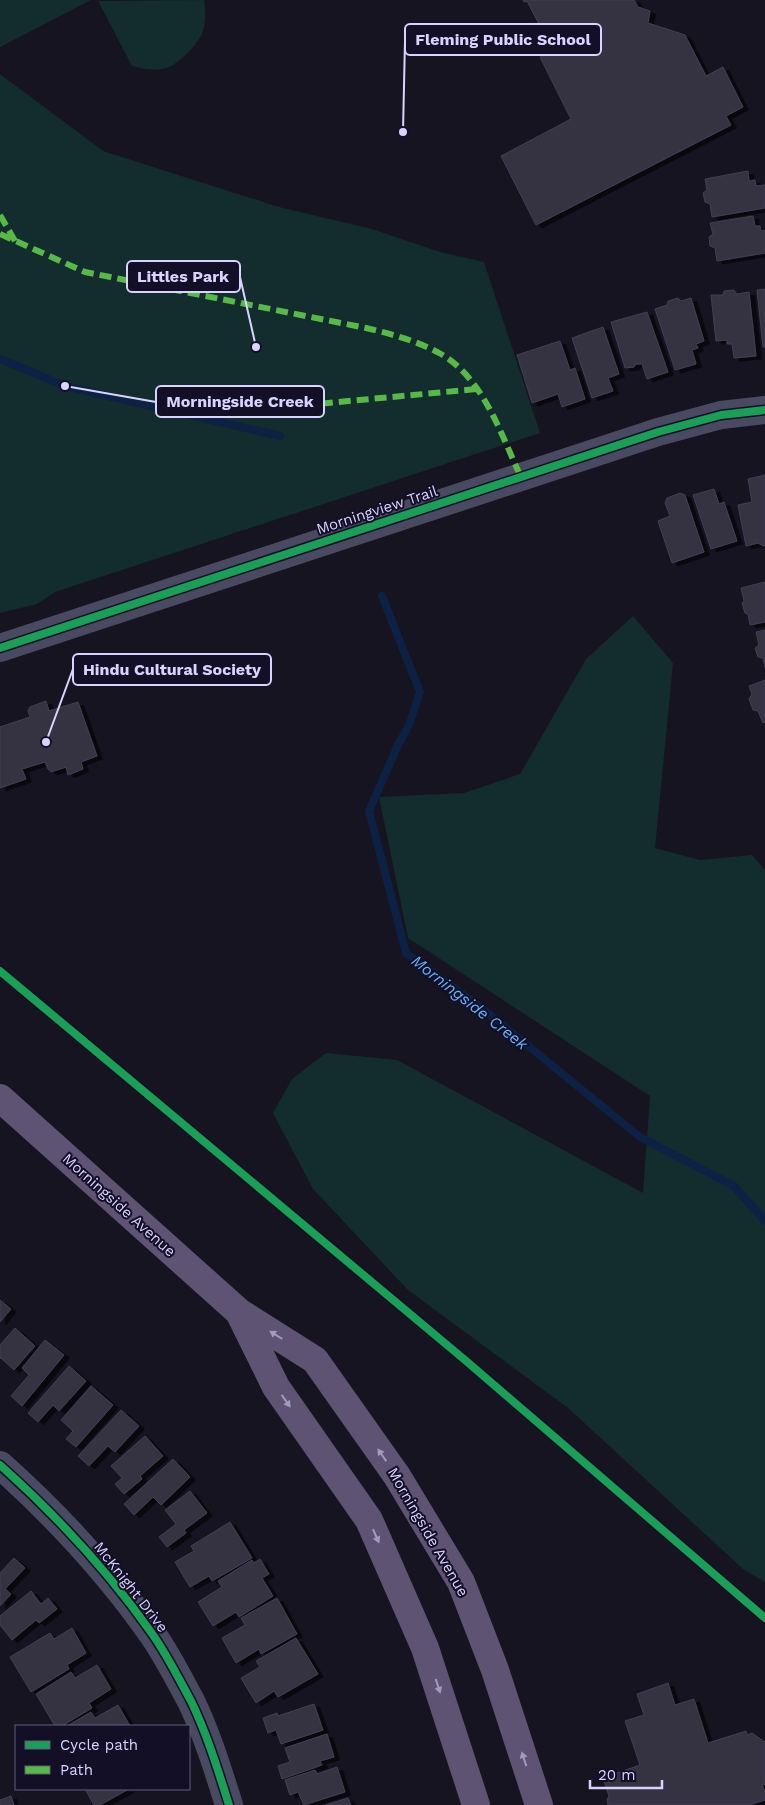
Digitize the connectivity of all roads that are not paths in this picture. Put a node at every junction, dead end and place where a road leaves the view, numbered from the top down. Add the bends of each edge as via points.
1 (765, 410) edge
2 (0, 648) edge
3 (0, 1098) edge
4 (239, 1312) junction
5 (0, 1465) edge
6 (229, 1805) edge
7 (476, 1805) edge
8 (539, 1805) edge

1 - 2 street, Morningview Trail via 721,415 658,432
3 - 4 main road, Morningside Avenue
4 -> 7 main road, Morningside Avenue via 276,1387 368,1520 425,1648
8 -> 4 main road, Morningside Avenue via 496,1670 461,1582 397,1476 315,1360
5 - 6 street, McKnight Drive via 75,1538 154,1636 191,1702 212,1751

